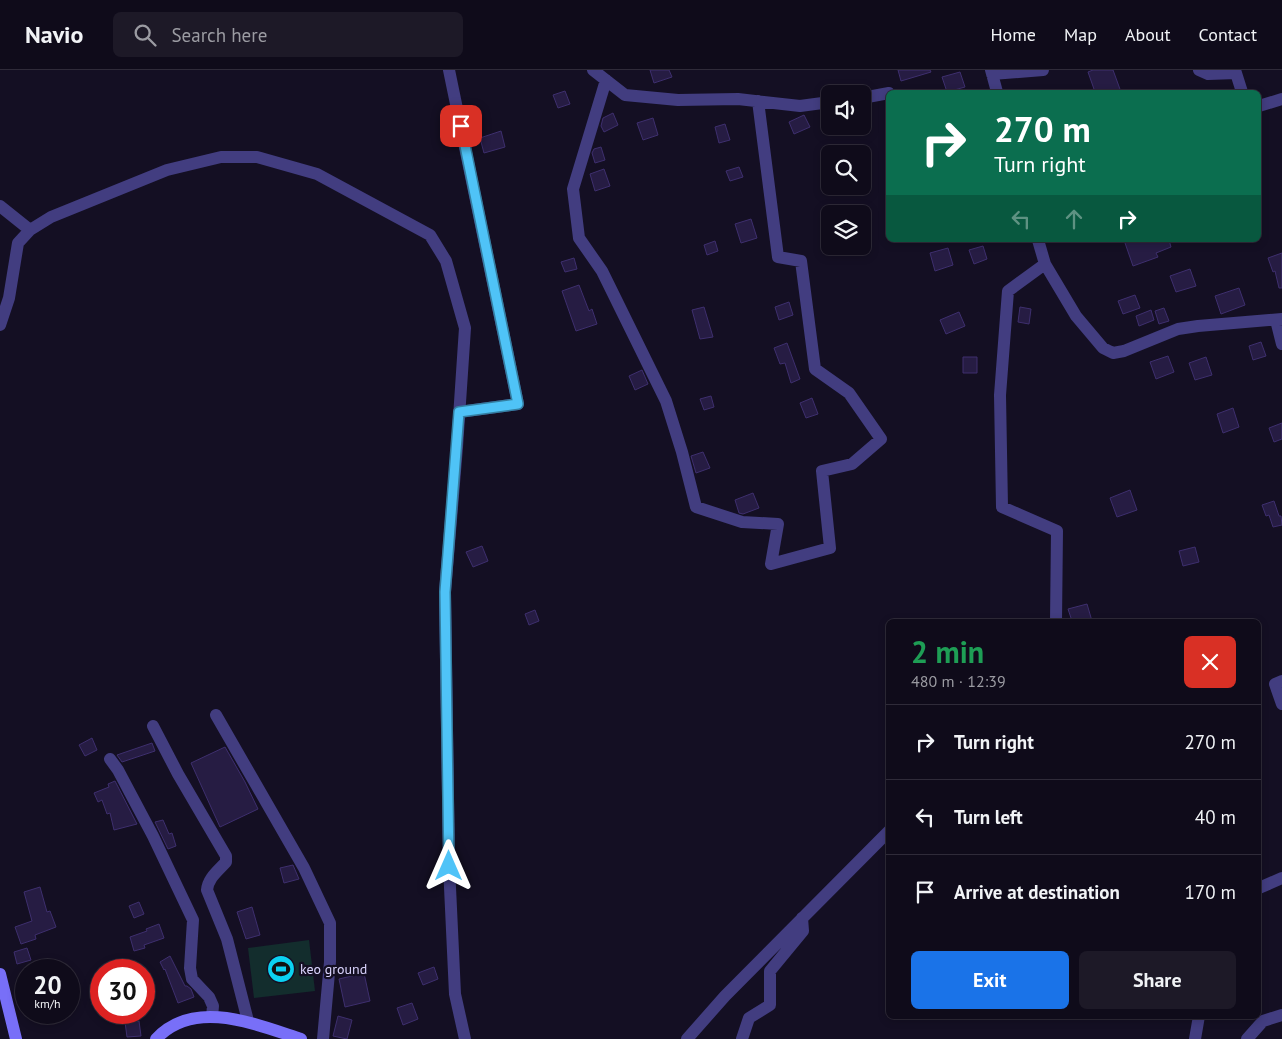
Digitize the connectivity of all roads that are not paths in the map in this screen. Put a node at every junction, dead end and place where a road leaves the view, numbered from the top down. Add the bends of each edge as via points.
1 (449, 70) edge
2 (593, 70) edge
3 (1043, 70) edge
4 (1198, 70) edge
5 (991, 72) edge
6 (606, 80) junction
7 (996, 90) edge
8 (1241, 90) edge
9 (886, 93) edge
10 (871, 96) edge
11 (1282, 99) edge
12 (758, 101) junction
13 (821, 103) edge
14 (1261, 105) edge
15 (0, 206) edge
16 (30, 230) junction
17 (1039, 242) edge
18 (1045, 264) junction
19 (1279, 320) edge
20 (0, 325) edge
21 (1282, 344) edge
22 (459, 412) junction
23 (1056, 619) edge
24 (1282, 681) edge
25 (1282, 704) edge
26 (216, 716) dead end
27 (153, 726) dead end
28 (110, 759) dead end
29 (886, 834) edge
30 (1282, 878) edge
31 (1261, 887) edge
32 (802, 918) junction
33 (0, 974) edge
34 (1282, 1015) edge
35 (212, 1017) junction
36 (1198, 1019) edge
37 (248, 1022) junction
38 (16, 1039) edge
39 (156, 1039) edge
40 (301, 1039) edge
41 (323, 1039) edge
42 (465, 1039) edge
43 (688, 1039) edge
44 (742, 1039) edge
45 (1195, 1039) edge
46 (1247, 1039) edge

1 - 22 street via 518,404
2 - 6 street
3 - 5 street
4 - 8 street via 1208,74 1236,74
5 - 7 street
6 - 12 street via 624,95 678,100
6 - 12 street via 573,189 579,238 602,271 666,401 696,507 742,522 778,524 771,564 830,548 822,471 852,464 881,439 849,393 815,369 801,261 778,257
9 - 10 street
11 - 14 street
12 - 13 street via 800,106
15 - 16 street
16 - 20 street via 18,243 9,298
16 - 22 street via 51,217 167,170 221,156 257,158 317,174 430,235 446,262 464,328
17 - 18 street
18 - 19 street via 1076,316 1103,348 1113,352 1124,352 1178,329
18 - 23 street via 1008,291 1000,395 1002,507 1057,531
19 - 21 street
22 - 42 street via 445,592 449,866 455,994
24 - 25 street via 1275,684
26 - 41 street via 304,868 330,923
27 - 37 street via 226,856 226,862 212,877 207,890 227,939
28 - 35 street via 153,836 193,920 192,979 209,997 213,1006
29 - 32 street
30 - 31 street
32 - 43 street via 725,996
32 - 44 street via 803,931 770,971 770,1006 749,1018
33 - 38 main road
34 - 46 street via 1263,1021
35 - 37 main road
35 - 39 main road via 177,1022
36 - 45 street
37 - 40 main road

